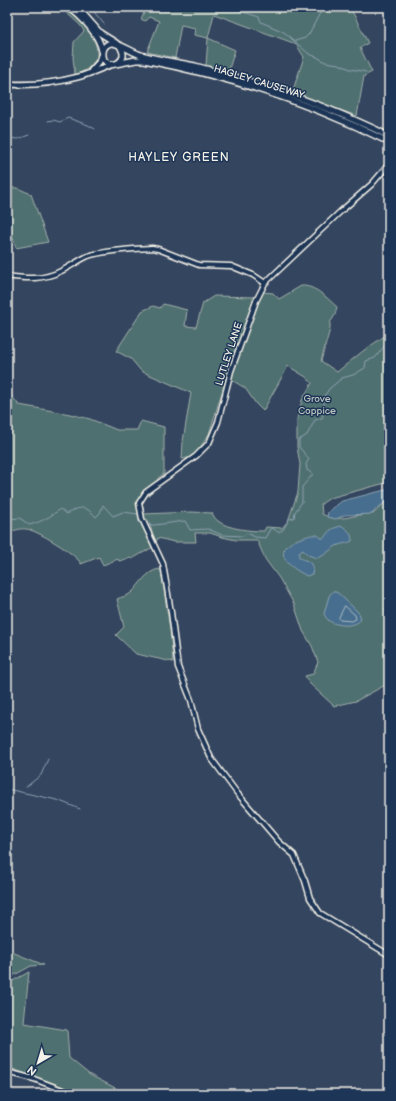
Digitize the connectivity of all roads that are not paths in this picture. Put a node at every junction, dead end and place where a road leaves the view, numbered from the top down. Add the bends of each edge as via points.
1 (69, 7) edge
2 (78, 7) edge
3 (118, 45) junction
4 (102, 54) junction
5 (117, 64) junction
6 (110, 65) junction
7 (90, 72) junction
8 (7, 84) edge
9 (389, 136) edge
10 (389, 142) edge
11 (389, 164) edge
12 (7, 276) edge
13 (265, 283) junction
14 (389, 955) edge
15 (7, 1072) edge
16 (73, 1094) edge

1 - 4 highway via 99,40
2 - 3 highway, HAGLEY CAUSEWAY via 100,33
3 - 4 highway via 108,44
3 - 5 highway via 124,55
3 - 9 highway, HAGLEY CAUSEWAY via 140,55 194,66 287,94
4 - 6 highway via 106,63
4 - 7 main road
5 - 6 highway
5 - 10 highway, HAGLEY CAUSEWAY via 144,60 234,82 327,115
6 - 7 main road
7 - 8 main road via 79,77 40,84
11 - 13 street, LUTLEY LANE via 372,184
12 - 13 street via 37,279 55,274 99,253 152,248 199,266 231,266
13 - 14 street, LUTLEY LANE via 231,371 218,422 209,443 196,456 154,485 139,503 142,519 163,564 177,662 198,729 211,758 237,793 279,842 294,855 310,898 320,912
15 - 16 street

